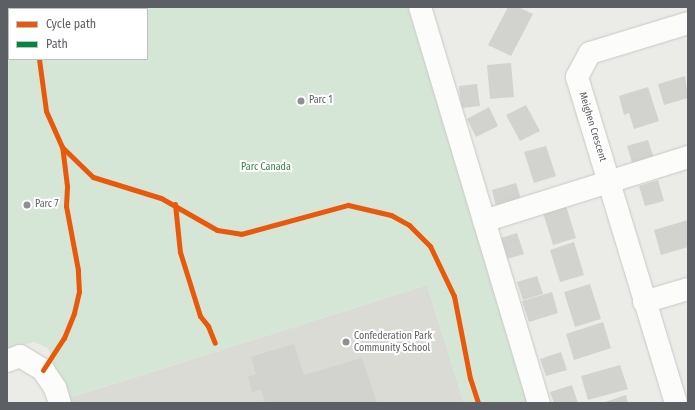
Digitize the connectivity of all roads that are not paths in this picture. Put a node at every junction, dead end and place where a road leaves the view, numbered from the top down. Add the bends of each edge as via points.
1 (420, 7) edge
2 (688, 23) edge
3 (688, 157) edge
4 (608, 182) junction
5 (484, 221) junction
6 (688, 289) edge
7 (644, 302) junction
8 (7, 361) edge
9 (60, 403) edge
10 (540, 403) edge
11 (676, 403) edge

1 - 5 street
2 - 4 street, Meighen Crescent via 590,53 577,77
3 - 4 street
4 - 5 street
4 - 7 street, Meighen Crescent
5 - 10 street
6 - 7 street
7 - 11 street, Meighen Crescent
8 - 9 street via 20,356 43,370 55,388

